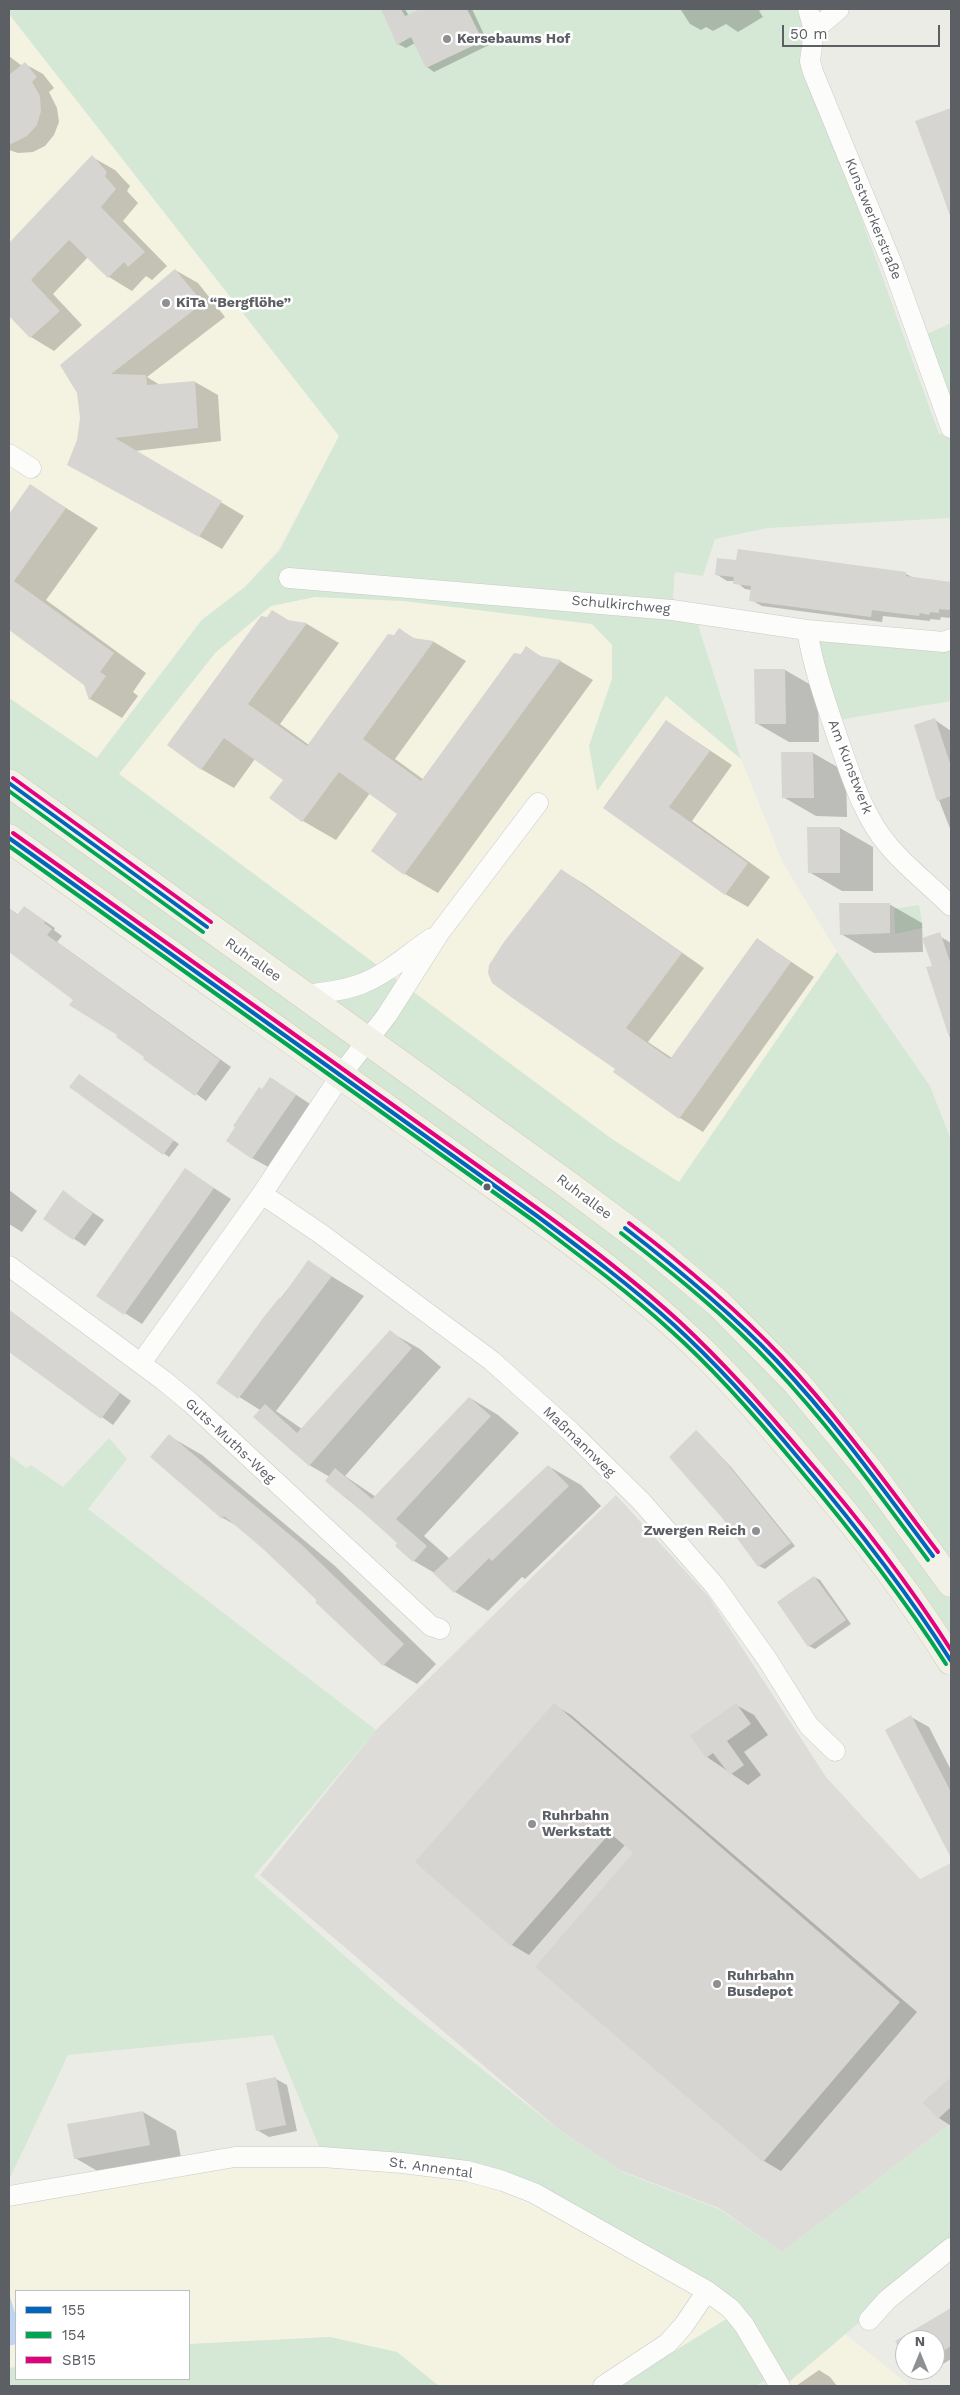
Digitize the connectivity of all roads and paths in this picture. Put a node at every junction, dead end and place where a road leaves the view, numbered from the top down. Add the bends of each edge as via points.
1 (808, 9) edge
2 (839, 9) edge
3 (814, 30) junction
4 (951, 428) edge
5 (9, 454) edge
6 (31, 468) dead end
7 (289, 578) dead end
8 (807, 630) junction
9 (951, 639) edge
10 (9, 783) edge
11 (538, 803) dead end
12 (9, 838) edge
13 (951, 906) edge
14 (440, 932) junction
15 (304, 995) junction
16 (368, 1041) junction
17 (341, 1075) junction
18 (262, 1194) junction
19 (9, 1266) edge
20 (141, 1363) junction
21 (951, 1583) edge
22 (440, 1629) dead end
23 (951, 1661) edge
24 (835, 1751) dead end
25 (9, 2196) edge
26 (951, 2248) edge
27 (707, 2291) junction
28 (869, 2320) dead end
29 (603, 2386) edge
30 (780, 2386) edge

1 - 3 street, Kunstwerkerstraße
2 - 3 street
3 - 4 street, Kunstwerkerstraße via 810,61 813,72 892,264
5 - 6 street
7 - 8 street, Schulkirchweg via 672,610
8 - 9 street, Schulkirchweg via 944,642
8 - 13 street, Am Kunstwerk via 813,665 849,771 874,825 888,846
10 - 15 main road, Ruhrallee
11 - 14 street
12 - 17 main road
14 - 15 street via 362,984
14 - 16 street
15 - 16 main road, Ruhrallee
16 - 17 street
16 - 21 main road, Ruhrallee via 650,1246 718,1303 802,1389 871,1473
17 - 18 street
17 - 23 main road via 598,1262 705,1354 763,1416 874,1548
18 - 20 street
18 - 24 street, Maßmannweg via 492,1361 570,1431 641,1501 715,1586 809,1726
19 - 20 street, Guts-Muths-Weg
20 - 22 street, Guts-Muths-Weg via 191,1403 431,1626
25 - 27 street, St. Annental via 236,2157 322,2157 402,2163 503,2180 534,2193
26 - 28 street via 887,2300
27 - 29 street via 668,2343
27 - 30 street, St. Annental via 731,2309 744,2325

